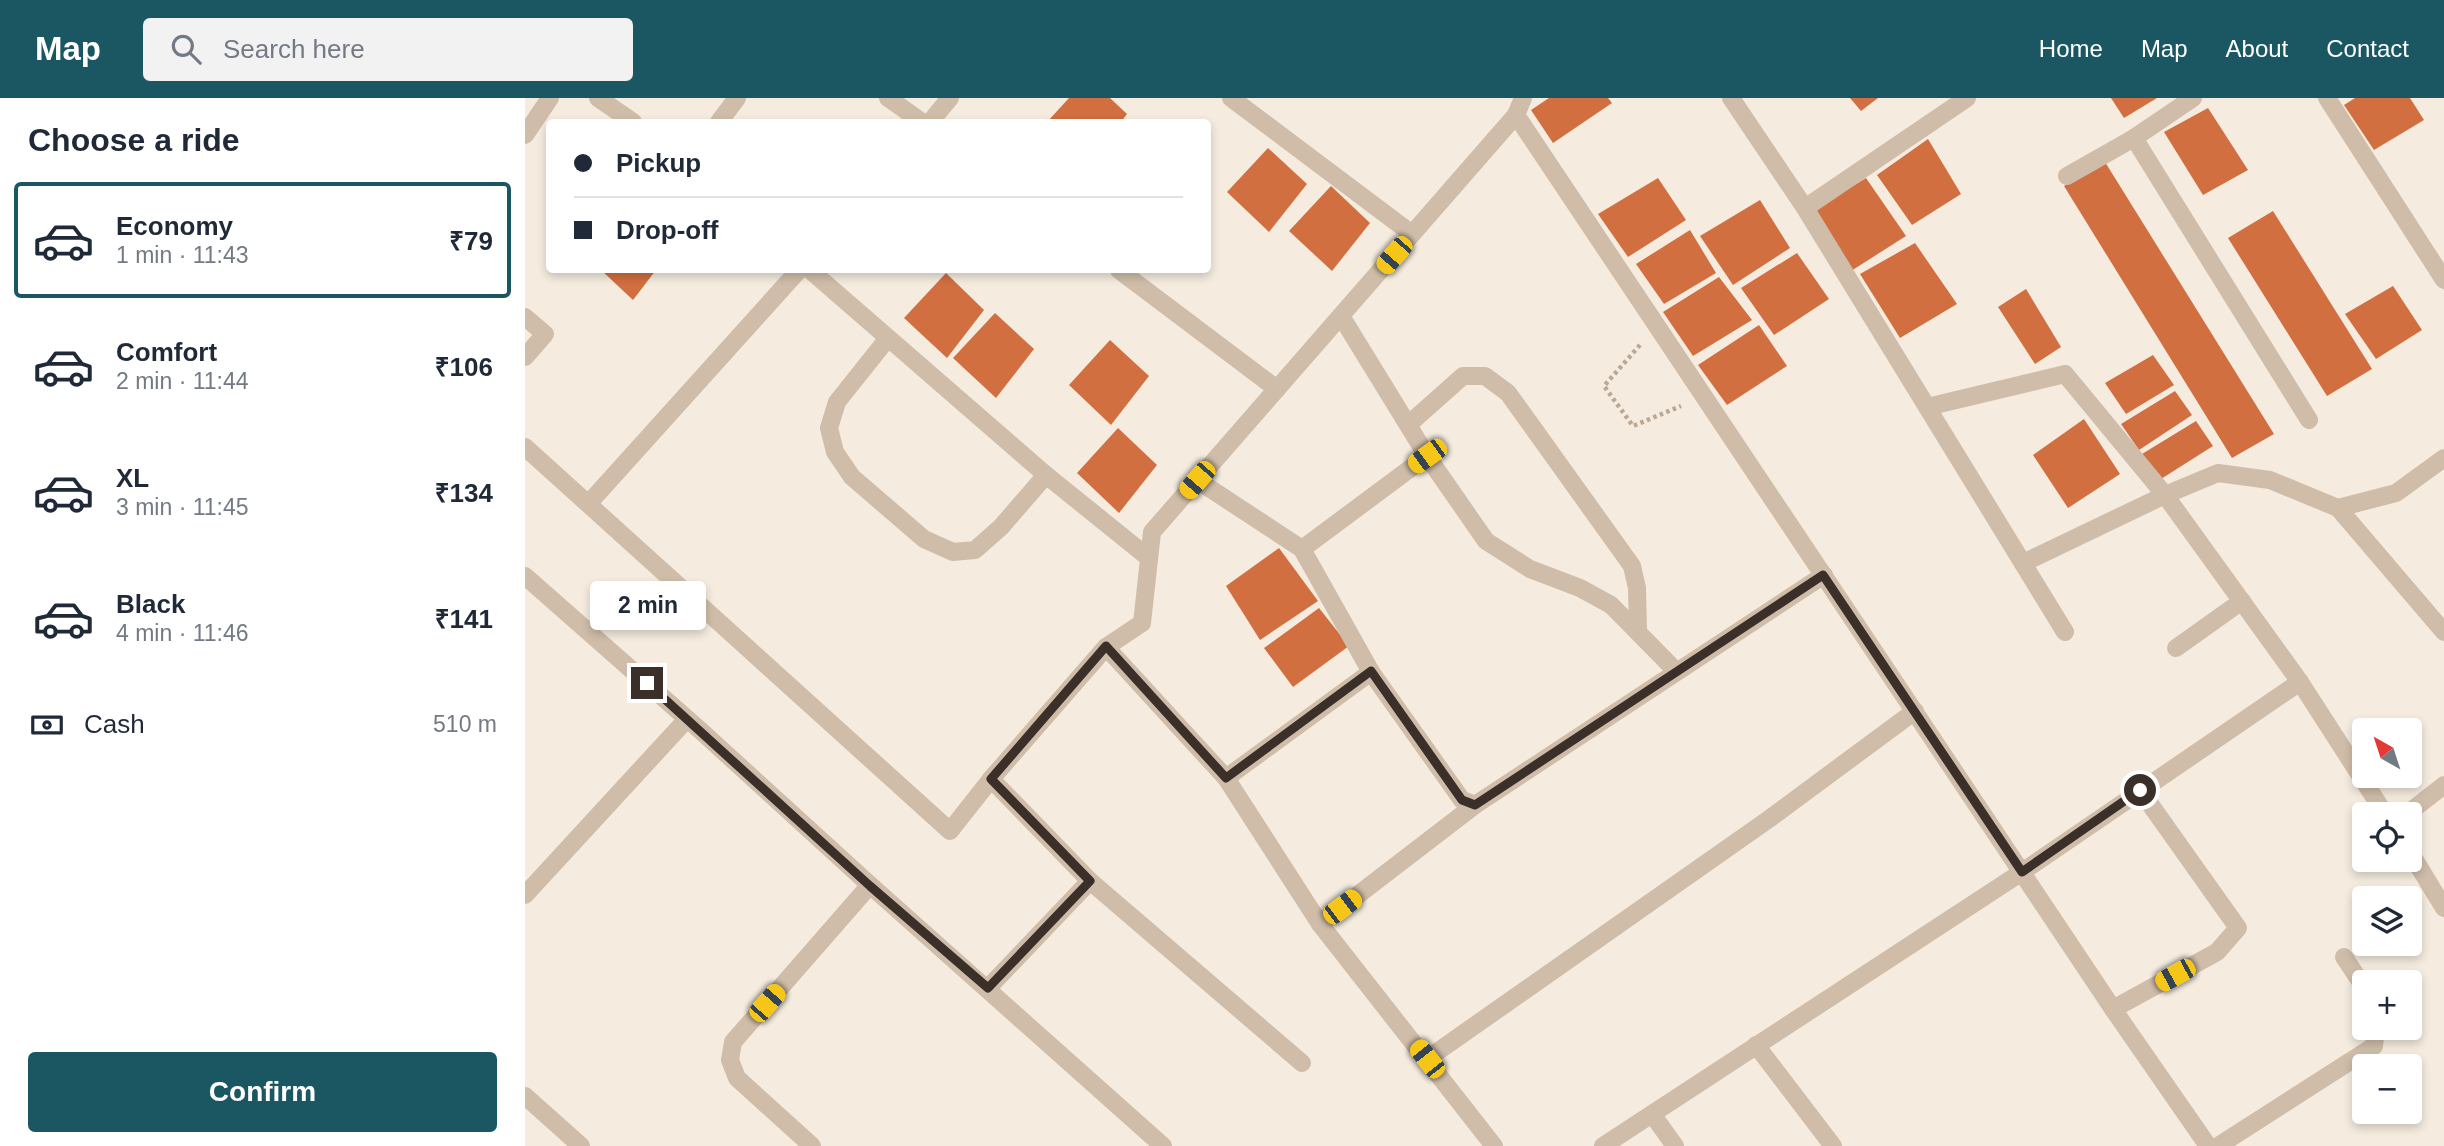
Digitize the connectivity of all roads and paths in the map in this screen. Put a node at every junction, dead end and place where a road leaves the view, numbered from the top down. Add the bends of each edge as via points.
1 (550, 98) edge
2 (598, 98) edge
3 (737, 98) edge
4 (888, 98) edge
5 (950, 98) edge
6 (1231, 98) edge
7 (1731, 98) edge
8 (1967, 98) edge
9 (2193, 98) edge
10 (2327, 98) edge
11 (1519, 106) edge
12 (629, 119) edge
13 (721, 119) edge
14 (918, 119) edge
15 (932, 119) edge
16 (525, 135) edge
17 (2134, 138) junction
18 (2067, 176) dead end
19 (1805, 208) junction
20 (1412, 234) junction
21 (796, 273) edge
22 (813, 273) edge
23 (1123, 273) edge
24 (2444, 280) edge
25 (1341, 316) junction
26 (525, 317) edge
27 (1657, 326) junction
28 (888, 338) junction
29 (525, 357) edge
30 (1277, 389) junction
31 (1704, 396) junction
32 (1927, 407) junction
33 (2309, 420) dead end
34 (1409, 424) junction
35 (525, 447) edge
36 (1427, 456) junction
37 (2444, 458) edge
38 (1046, 475) junction
39 (1197, 480) junction
40 (2165, 495) junction
41 (589, 503) junction
42 (2339, 508) junction
43 (1302, 549) junction
44 (1149, 558) junction
45 (2023, 563) junction
46 (1823, 575) junction
47 (525, 576) edge
48 (2242, 601) junction
49 (1638, 630) junction
50 (2065, 632) dead end
51 (2444, 632) edge
52 (1106, 646) junction
53 (2176, 648) dead end
54 (1371, 671) junction
55 (1676, 671) junction
56 (2300, 681) junction
57 (1915, 711) junction
58 (687, 719) junction
59 (1226, 778) junction
60 (991, 779) junction
61 (2444, 785) edge
62 (2140, 790) junction
63 (2377, 802) edge
64 (2422, 802) edge
65 (1475, 805) junction
66 (2022, 872) junction
67 (2422, 872) edge
68 (1090, 881) junction
69 (870, 886) junction
70 (525, 895) edge
71 (2444, 908) edge
72 (1320, 924) junction
73 (2344, 957) dead end
74 (2353, 970) edge
75 (988, 988) junction
76 (2113, 1009) junction
77 (2375, 1040) edge
78 (1756, 1045) junction
79 (1427, 1059) junction
80 (1302, 1063) dead end
81 (525, 1096) edge
82 (1652, 1114) junction
83 (581, 1146) edge
84 (812, 1146) edge
85 (1163, 1146) edge
86 (1494, 1146) edge
87 (1603, 1146) edge
88 (1675, 1146) edge
89 (1833, 1146) edge
90 (2208, 1146) edge
91 (2218, 1146) edge

1 - 16 street
2 - 12 street
3 - 13 street
4 - 14 street
5 - 15 street
6 - 20 street
7 - 19 street
8 - 19 street
9 - 17 street
10 - 24 street
11 - 20 street
11 - 27 street
17 - 18 street
17 - 33 street
19 - 32 street
20 - 25 street
21 - 41 street
22 - 28 street
23 - 30 street
25 - 30 street
25 - 34 street
26 - 29 street via 545,334
27 - 31 street
27 - 31 path via 1604,386 1633,426
28 - 38 street
28 - 38 street via 837,402 829,428 835,452 852,477 924,538 953,552 975,550
30 - 39 street
31 - 46 street
32 - 40 street via 2065,374
32 - 45 street
34 - 36 street
34 - 49 street via 1463,376 1485,376 1508,393 1632,566
35 - 41 street
36 - 43 street
36 - 49 street via 1486,541 1530,569 1611,605
37 - 42 street via 2396,493
38 - 44 street
39 - 43 street
39 - 44 street via 1152,532
40 - 42 street via 2218,473 2270,480
40 - 45 street
40 - 48 street
41 - 60 street via 950,831
42 - 51 street
43 - 54 street
44 - 52 street via 1142,623
45 - 50 street
46 - 55 street
46 - 57 street
47 - 58 street
48 - 53 street
48 - 56 street
49 - 55 street
52 - 59 street
52 - 60 street
54 - 59 street
54 - 65 street via 1462,800
55 - 65 street
56 - 62 street
56 - 63 street
57 - 66 street
57 - 79 street
58 - 69 street
58 - 70 street
59 - 72 street
60 - 68 street
61 - 64 street
62 - 66 street
62 - 76 street via 2238,928 2217,952
65 - 72 street
66 - 76 street
66 - 78 street
67 - 71 street
68 - 75 street
68 - 80 street
69 - 75 street
69 - 84 street via 733,1042 730,1060 737,1078
72 - 79 street
73 - 74 street
75 - 85 street
76 - 90 street
77 - 91 street via 2374,1045
78 - 82 street
78 - 89 street
79 - 86 street
81 - 83 street
82 - 87 street
82 - 88 street

